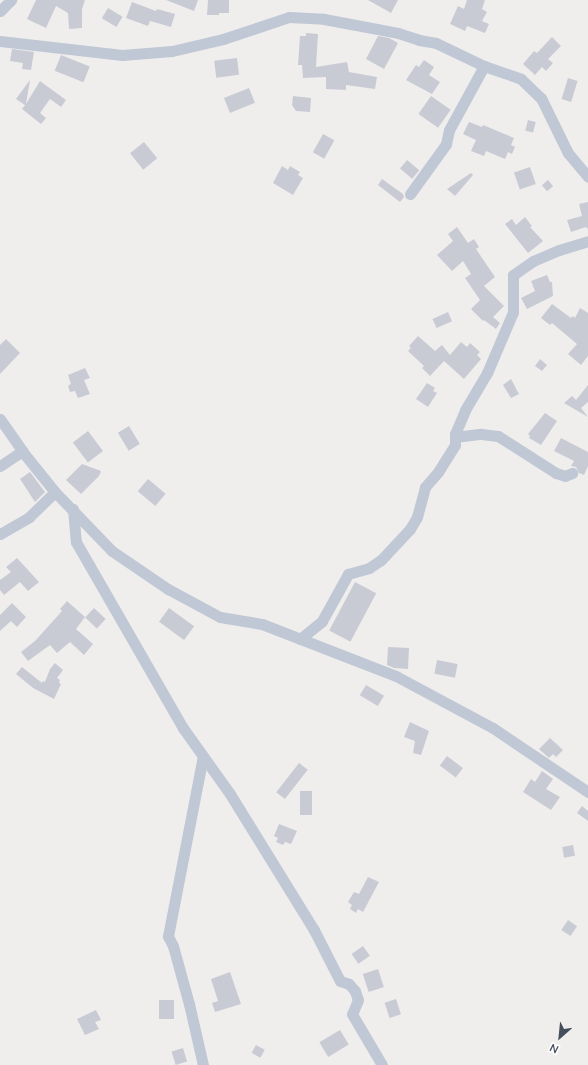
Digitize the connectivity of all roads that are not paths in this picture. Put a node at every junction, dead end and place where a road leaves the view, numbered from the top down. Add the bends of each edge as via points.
1 (11, 0) edge
2 (0, 11) edge
3 (0, 41) edge
4 (484, 66) junction
5 (588, 177) edge
6 (410, 194) dead end
7 (588, 241) edge
8 (0, 419) edge
9 (455, 437) junction
10 (22, 451) junction
11 (0, 466) edge
12 (572, 473) dead end
13 (55, 492) junction
14 (73, 509) junction
15 (0, 534) edge
16 (300, 639) junction
17 (203, 756) junction
18 (588, 792) edge
19 (203, 1065) edge
20 (382, 1065) edge

1 - 2 street
3 - 4 street via 122,55 151,53 202,45 289,17 317,19 398,33 436,43
4 - 5 street via 521,79 541,98 568,153
4 - 6 street via 449,130 446,144
7 - 9 street via 559,250 513,275 514,312 487,373 465,410
8 - 10 street
9 - 12 street via 481,434 498,436 556,473 565,476
9 - 16 street via 455,445 425,487 417,517 410,529 381,560 369,568 348,574 322,621
10 - 11 street
10 - 13 street
13 - 14 street
13 - 15 street via 29,517
14 - 16 street via 112,551 168,589 220,617 262,624
14 - 17 street via 76,542 184,728
16 - 18 street via 396,676 493,728
17 - 19 street via 168,936 190,1004
17 - 20 street via 230,794 314,930 340,981 349,984 356,991 358,1000 352,1014

